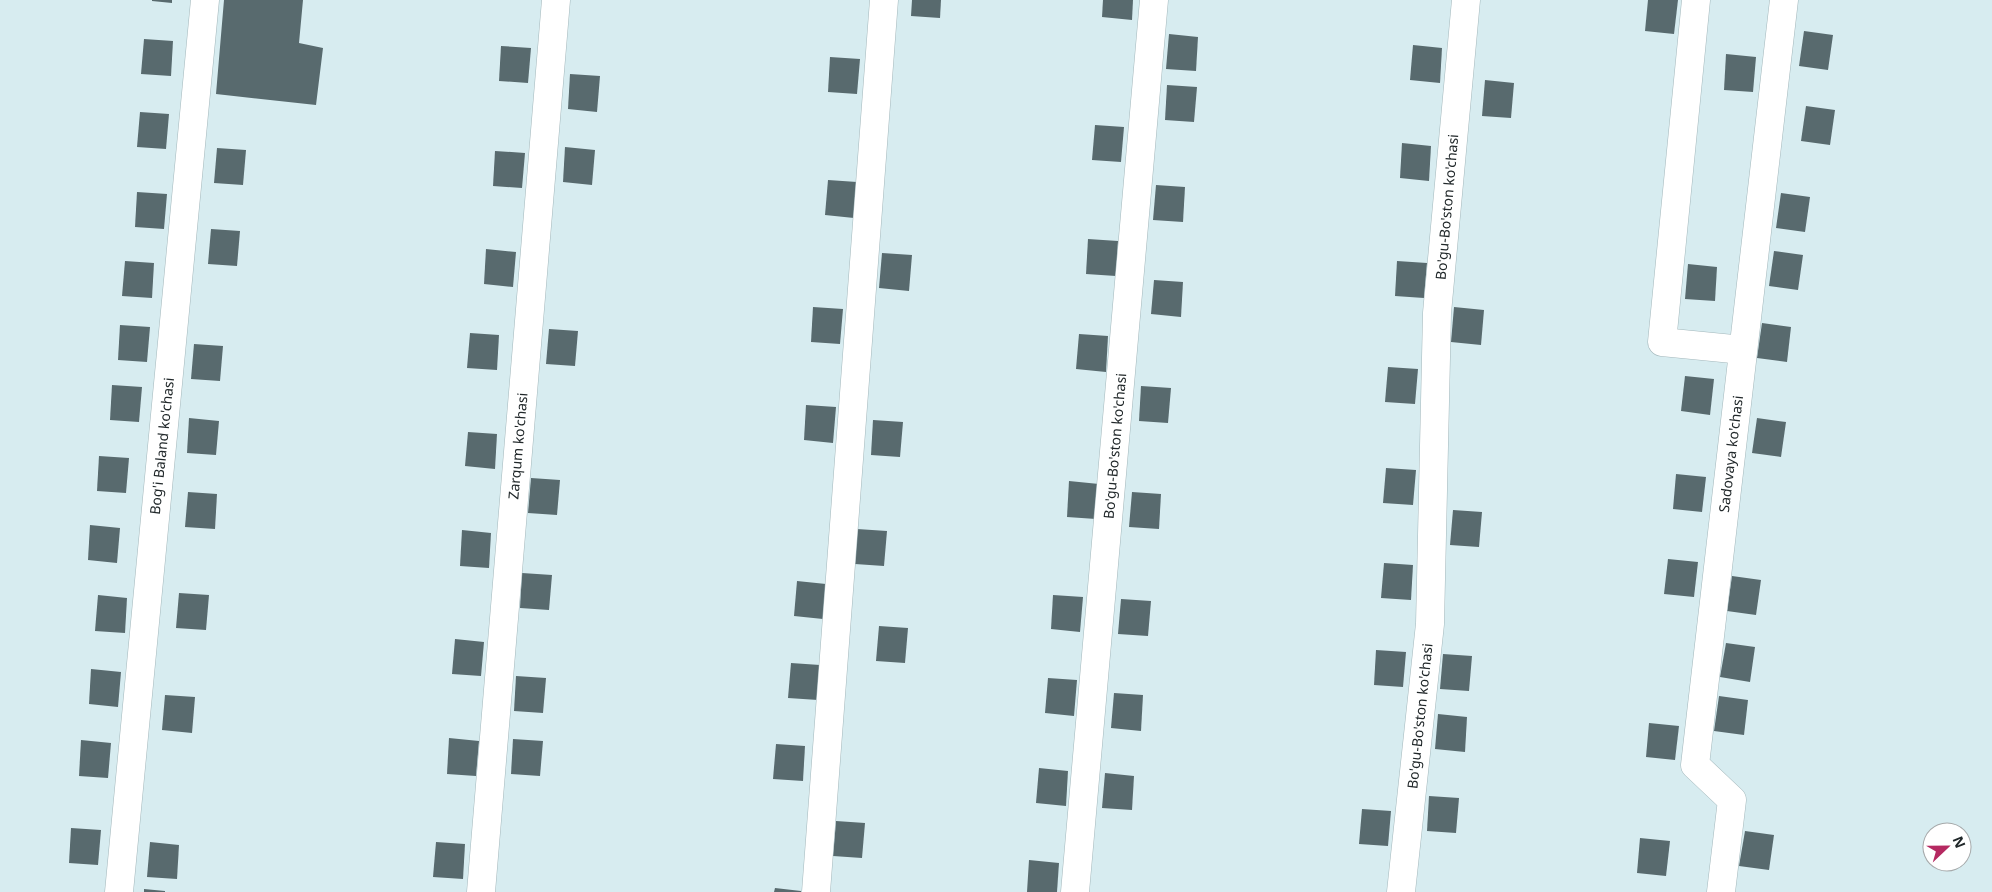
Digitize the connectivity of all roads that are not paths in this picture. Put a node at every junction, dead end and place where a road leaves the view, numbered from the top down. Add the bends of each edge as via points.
1 (205, 0) edge
2 (556, 0) edge
3 (884, 0) edge
4 (1154, 0) edge
5 (1466, 0) edge
6 (1696, 0) edge
7 (1784, 0) edge
8 (1744, 350) junction
9 (119, 892) edge
10 (481, 892) edge
11 (816, 892) edge
12 (1075, 892) edge
13 (1401, 892) edge
14 (1721, 892) edge

1 - 9 street, Bog'i Baland ko'chasi
2 - 10 street, Zarqum ko'chasi
3 - 11 street
4 - 12 street, Bo'gu-Bo'ston ko'chasi
5 - 13 street, Bo'gu-Bo'ston ko'chasi via 1437,313 1430,624
6 - 8 street via 1662,342
7 - 8 street, Sadovaya ko'chasi
8 - 14 street, Sadovaya ko'chasi via 1695,765 1732,800

